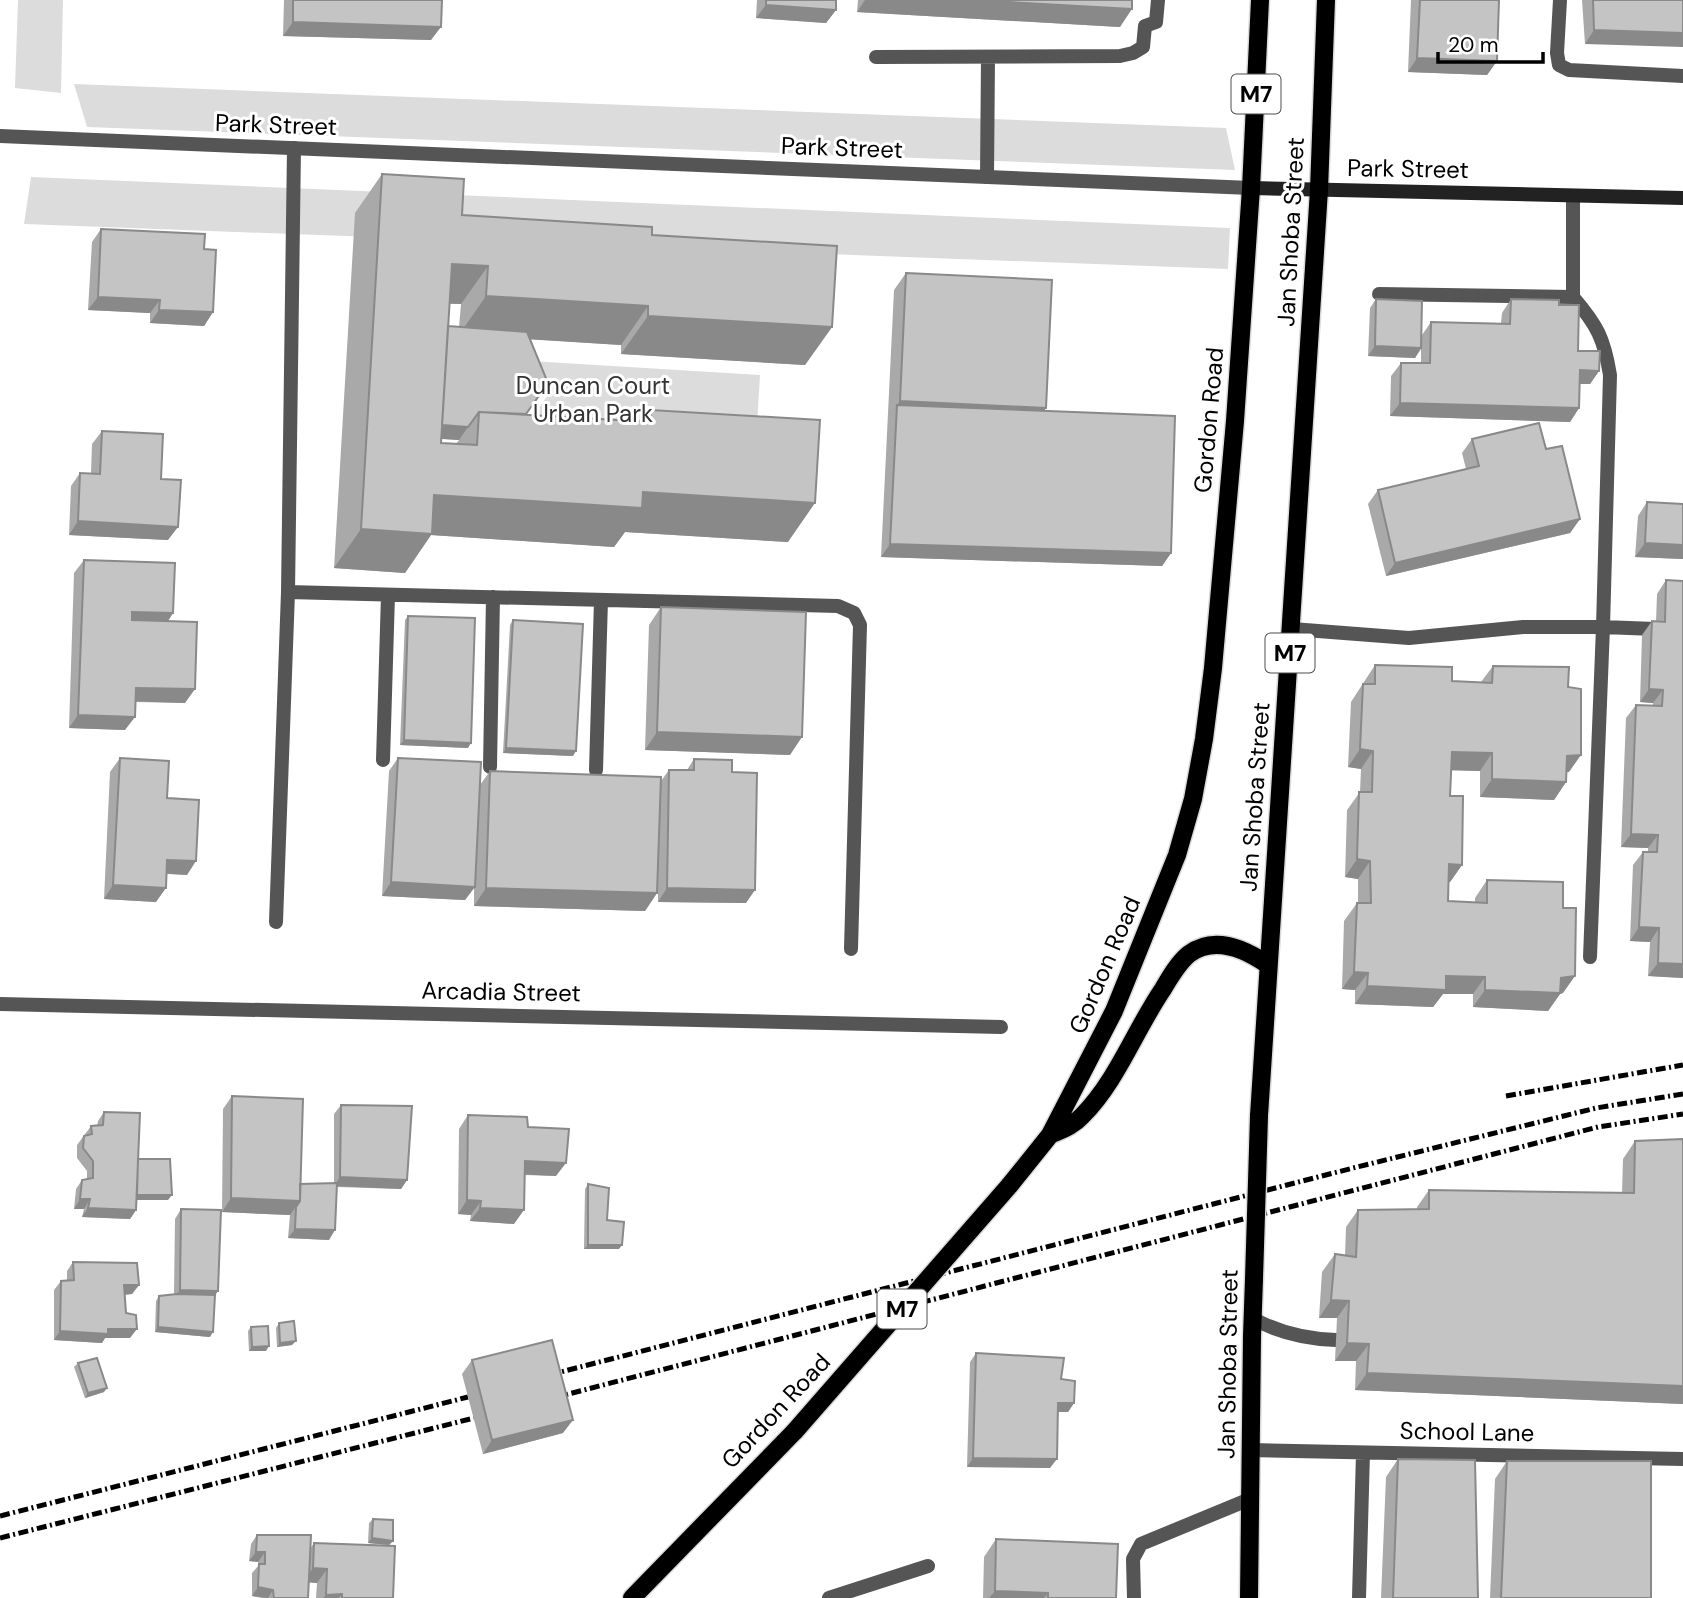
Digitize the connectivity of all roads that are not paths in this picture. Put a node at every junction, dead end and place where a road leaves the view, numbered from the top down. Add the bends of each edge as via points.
1 (1158, 0) edge
2 (1260, 0) edge
3 (1326, 0) edge
4 (1560, 0) edge
5 (876, 57) dead end
6 (988, 57) junction
7 (1683, 76) edge
8 (0, 136) edge
9 (294, 148) junction
10 (987, 177) junction
11 (1251, 188) junction
12 (1319, 190) junction
13 (1573, 196) junction
14 (1683, 198) edge
15 (1379, 294) dead end
16 (1573, 297) junction
17 (288, 592) junction
18 (388, 594) junction
19 (493, 597) junction
20 (601, 600) junction
21 (1603, 627) junction
22 (1292, 629) junction
23 (1655, 629) edge
24 (383, 760) dead end
25 (490, 767) dead end
26 (596, 770) dead end
27 (276, 922) dead end
28 (851, 949) dead end
29 (1590, 957) dead end
30 (1268, 965) junction
31 (0, 1004) edge
32 (1001, 1027) dead end
33 (1050, 1135) junction
34 (1252, 1318) junction
35 (1336, 1340) dead end
36 (1250, 1450) junction
37 (1363, 1452) junction
38 (1683, 1460) edge
39 (1250, 1499) junction
40 (929, 1566) dead end
41 (632, 1598) edge
42 (829, 1598) edge
43 (1134, 1598) edge
44 (1249, 1598) edge
45 (1359, 1598) edge

1 - 6 street via 1156,22 1145,26 1143,47 1133,53
2 - 11 main road, Jan Shoba Street / M7
3 - 12 main road, Jan Shoba Street / M7
4 - 7 street via 1559,65 1569,70
5 - 6 street
6 - 10 street
8 - 9 street, Park Street
9 - 10 street, Park Street
9 - 17 street
10 - 11 street, Park Street
11 - 12 street, Park Street
11 - 33 main road, Gordon Road / M7 via 1213,668 1193,799 1177,855 1114,1011
12 - 13 street, Park Street
12 - 22 main road, Jan Shoba Street / M7
13 - 14 street, Park Street
13 - 16 street
15 - 16 street
16 - 21 street via 1595,323 1610,374
17 - 18 street
17 - 27 street
18 - 19 street
18 - 24 street
19 - 20 street
19 - 25 street
20 - 26 street
20 - 28 street via 838,606 854,613 860,625
21 - 22 street via 1522,627 1409,638
21 - 23 street
21 - 29 street
22 - 30 main road, Jan Shoba Street / M7
30 - 33 main road via 1252,953 1226,946 1207,946 1189,954 1152,1005 1095,1102 1070,1126
30 - 34 main road, Jan Shoba Street / M7, bridge
31 - 32 street, Arcadia Street
33 - 41 main road, Gordon Road / M7, bridge via 795,1431
34 - 35 street via 1280,1332
34 - 36 main road, Jan Shoba Street / M7
36 - 37 street, School Lane
36 - 39 main road, Jan Shoba Street / M7
37 - 38 street, School Lane
37 - 45 street
39 - 43 street via 1141,1544 1133,1559
39 - 44 main road, Jan Shoba Street / M7
40 - 42 street

